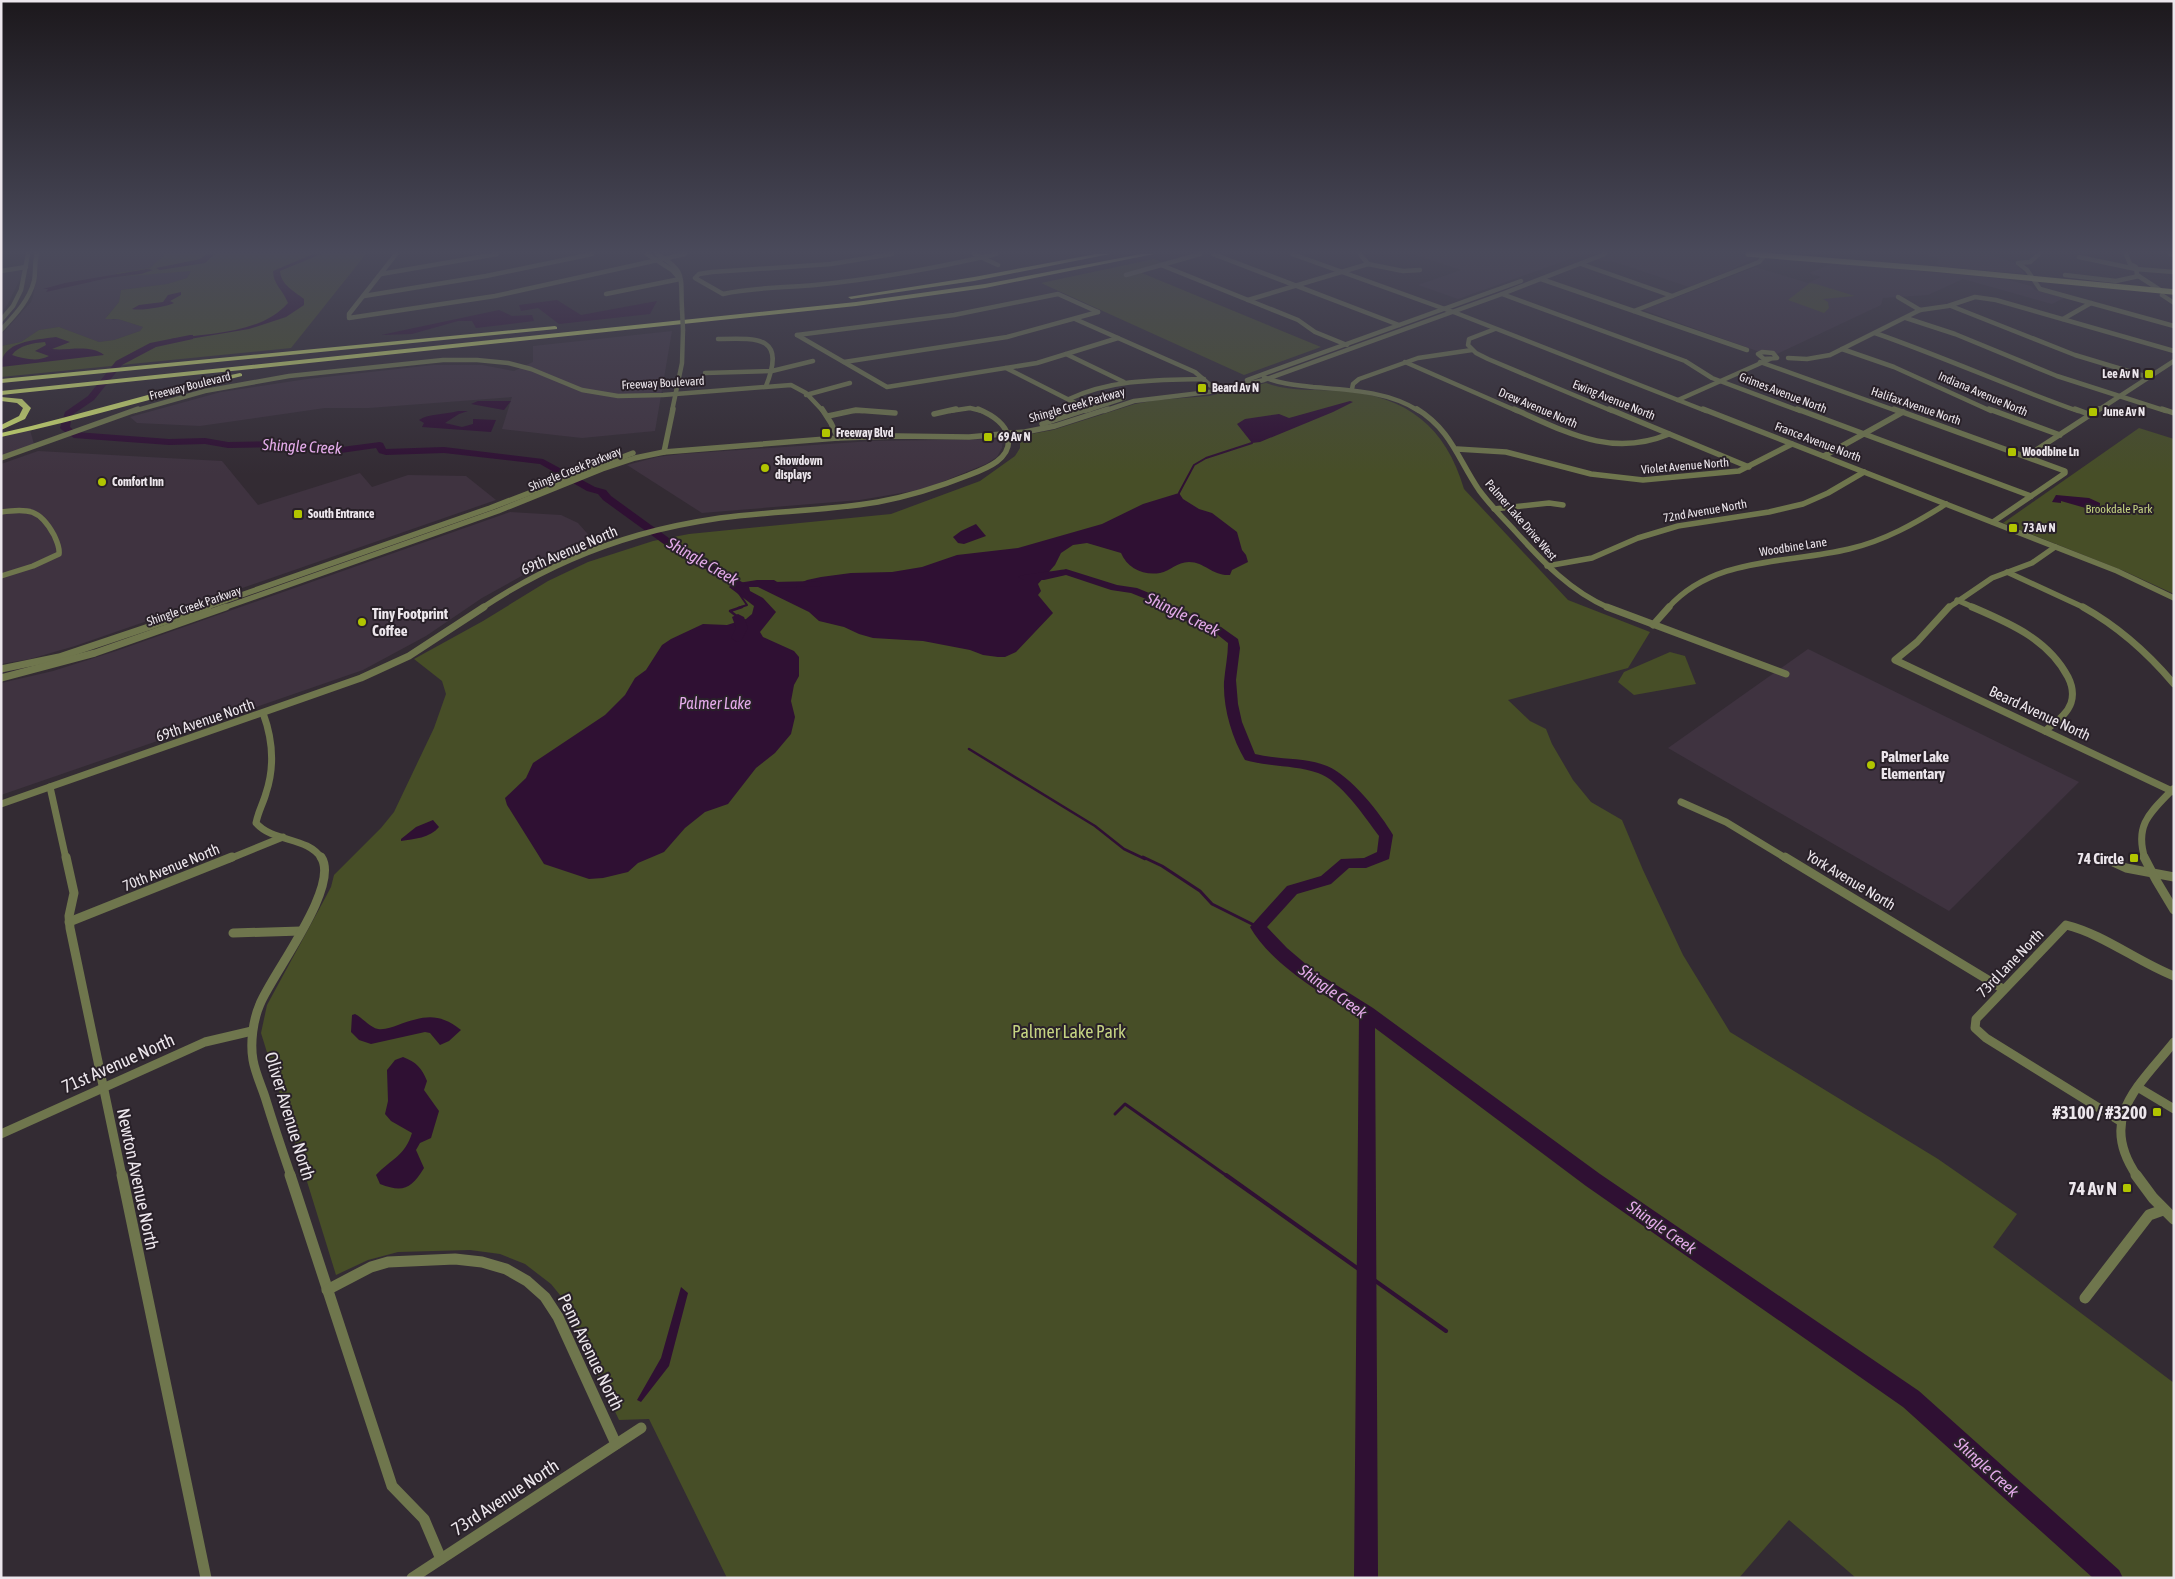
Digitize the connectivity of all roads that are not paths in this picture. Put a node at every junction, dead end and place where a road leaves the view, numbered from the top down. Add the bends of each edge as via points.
1 (559, 328) edge
2 (632, 328) edge
3 (683, 328) edge
4 (852, 328) edge
5 (1041, 328) edge
6 (1096, 328) edge
7 (1309, 328) edge
8 (1391, 328) edge
9 (1409, 328) edge
10 (1492, 328) edge
11 (1594, 328) edge
12 (1682, 328) edge
13 (1886, 328) edge
14 (1936, 328) edge
15 (2006, 328) edge
16 (2093, 328) edge
17 (1495, 329) junction
18 (1875, 333) junction
19 (1118, 338) junction
20 (718, 339) dead end
21 (1345, 344) junction
22 (468, 345) junction
23 (1354, 348) junction
24 (1842, 349) junction
25 (1472, 350) junction
26 (2174, 351) edge
27 (1066, 354) junction
28 (1760, 356) junction
29 (1777, 357) junction
30 (813, 361) dead end
31 (2174, 361) edge
32 (844, 362) junction
33 (1405, 362) junction
34 (1006, 368) junction
35 (772, 371) junction
36 (705, 373) dead end
37 (100, 374) junction
38 (117, 375) junction
39 (1260, 375) junction
40 (1204, 378) junction
41 (2148, 378) junction
42 (1267, 379) junction
43 (1719, 380) junction
44 (1, 381) edge
45 (1124, 382) junction
46 (850, 383) dead end
47 (1, 386) edge
48 (766, 386) junction
49 (1215, 389) junction
50 (1352, 389) junction
51 (1, 392) edge
52 (676, 394) junction
53 (806, 395) junction
54 (2121, 396) junction
55 (1, 399) edge
56 (1069, 399) junction
57 (1678, 400) junction
58 (1088, 409) junction
59 (1094, 412) junction
60 (1902, 412) junction
61 (895, 413) dead end
62 (2174, 413) edge
63 (934, 414) dead end
64 (2091, 415) junction
65 (828, 416) junction
66 (1, 428) edge
67 (1007, 432) junction
68 (1, 434) edge
69 (1668, 434) junction
70 (1862, 434) junction
71 (2060, 435) junction
72 (838, 436) junction
73 (1792, 444) junction
74 (665, 449) junction
75 (1457, 449) junction
76 (1824, 456) junction
77 (2027, 456) junction
78 (1, 458) edge
79 (1749, 466) junction
80 (1864, 472) junction
81 (2031, 496) junction
82 (1946, 504) junction
83 (1563, 506) dead end
84 (1494, 508) junction
85 (1, 512) edge
86 (1993, 522) junction
87 (2055, 547) junction
88 (1547, 566) junction
89 (2007, 572) junction
90 (1, 576) edge
91 (2174, 598) edge
92 (1957, 600) junction
93 (1652, 625) junction
94 (11, 668) junction
95 (1, 669) edge
96 (1786, 674) dead end
97 (4, 677) edge
98 (2174, 684) edge
99 (263, 713) junction
100 (2045, 731) junction
101 (50, 787) junction
102 (2173, 791) edge
103 (1681, 802) dead end
104 (1, 804) edge
105 (283, 837) junction
106 (2101, 857) dead end
107 (2152, 873) junction
108 (2174, 877) edge
109 (2174, 910) edge
110 (69, 922) junction
111 (301, 931) junction
112 (233, 933) dead end
113 (2174, 976) edge
114 (2003, 989) junction
115 (252, 1031) junction
116 (2174, 1042) edge
117 (103, 1088) junction
118 (2139, 1088) junction
119 (2174, 1109) edge
120 (2120, 1121) junction
121 (1, 1134) edge
122 (2163, 1210) junction
123 (2174, 1219) edge
124 (328, 1290) junction
125 (2085, 1298) dead end
126 (641, 1428) dead end
127 (616, 1444) junction
128 (441, 1559) junction
129 (206, 1578) edge
130 (412, 1578) edge

1 - 38 highway
2 - 22 highway
3 - 52 street, bridge via 682,363
4 - 32 street via 797,335
5 - 32 street via 1007,337
6 - 19 street
7 - 21 street
8 - 21 street
9 - 23 street
10 - 17 street, France Avenue North
11 - 43 street, Grimes Avenue North via 1685,361
12 - 28 street, Halifax Avenue North
13 - 18 street
14 - 54 street via 2050,373
15 - 41 street via 2075,355
16 - 26 street
17 - 25 street via 1469,339 1468,345
17 - 57 street, France Avenue North
18 - 24 street
18 - 64 street via 1942,357 2028,394
19 - 27 street
19 - 40 street
20 - 35 street via 758,340 774,354
21 - 23 street
21 - 39 street
22 - 38 highway
22 - 68 highway via 244,374
23 - 42 street
24 - 29 street via 1823,357
24 - 71 street, Indiana Avenue North via 1912,374 1997,413
25 - 33 street via 1424,356
25 - 69 street, Ewing Avenue North
27 - 34 street
27 - 45 street
28 - 29 street
28 - 29 street via 1768,352
28 - 43 street
28 - 60 street, Halifax Avenue North
30 - 35 street
31 - 41 street
32 - 34 street via 887,387
33 - 50 street via 1356,381
33 - 69 street, Drew Avenue North via 1585,440 1632,444
34 - 56 street
35 - 36 street
35 - 48 street
37 - 38 highway
37 - 44 highway
37 - 47 highway
38 - 51 highway via 94,383
39 - 42 street, Palmer Lake Drive West
39 - 49 street, Shingle Creek Parkway
40 - 45 street
40 - 49 street
41 - 54 street
42 - 49 street, Shingle Creek Parkway
42 - 50 street, Palmer Lake Drive West via 1286,385
43 - 57 street
43 - 70 street, Grimes Avenue North
45 - 56 street via 1089,390
46 - 53 street
48 - 52 street, Freeway Boulevard
48 - 53 street, Freeway Boulevard via 791,385
49 - 58 street, Shingle Creek Parkway via 1131,396
49 - 59 street, Shingle Creek Parkway via 1134,400
50 - 75 street, Palmer Lake Drive West via 1390,396 1418,409 1445,430
52 - 74 street
52 - 78 street, Freeway Boulevard via 599,394 508,363 443,360 289,376 174,398
53 - 65 street, Freeway Boulevard
54 - 62 street
54 - 64 street
55 - 66 highway via 20,402 27,408 22,417
56 - 58 street
57 - 73 street, France Avenue North
58 - 59 street
58 - 67 street, Shingle Creek Parkway via 1048,423
59 - 67 street, Shingle Creek Parkway via 1055,426
60 - 70 street
60 - 77 street, Halifax Avenue North
61 - 65 street via 856,410
63 - 67 street via 973,408 1000,422
64 - 71 street
65 - 72 street, Freeway Boulevard
67 - 72 street, Shingle Creek Parkway
67 - 99 street, 69th Avenue North via 1008,446 993,464 910,497 855,507 721,518 644,534 585,554 530,579 384,669
69 - 79 street, Ewing Avenue North
70 - 76 street
70 - 81 street, Grimes Avenue North
71 - 77 street
72 - 74 street, Shingle Creek Parkway
73 - 76 street, France Avenue North
73 - 79 street, Violet Avenue North
74 - 94 street, Shingle Creek Parkway via 632,453 492,508 58,657
74 - 97 street, Shingle Creek Parkway via 95,653
75 - 79 street, Violet Avenue North via 1506,452 1591,474 1626,479 1675,478 1731,472
75 - 84 street, Palmer Lake Drive West via 1478,489
76 - 80 street, France Avenue North
77 - 81 street, Halifax Avenue North via 2065,471
80 - 82 street, France Avenue North
80 - 88 street, 72nd Avenue North via 1803,504 1678,526 1638,538 1592,558
81 - 86 street
82 - 86 street, France Avenue North
82 - 93 street, Woodbine Lane via 1905,529 1871,543 1756,564 1710,577 1675,600
83 - 84 street via 1549,503
84 - 88 street, Palmer Lake Drive West
85 - 90 street via 37,512 47,522 60,548 59,554 49,560
86 - 87 street, France Avenue North
87 - 89 street via 2032,563
87 - 91 street, France Avenue North
88 - 93 street, Palmer Lake Drive West via 1560,580 1586,598
89 - 92 street
89 - 98 street via 2067,598 2105,619 2150,654
92 - 100 street via 2025,633 2061,665 2072,687 2073,697 2063,715
92 - 100 street, Beard Avenue North via 1895,660
93 - 96 street, Palmer Lake Drive West
94 - 95 street, Shingle Creek Parkway
94 - 97 street
99 - 101 street, 69th Avenue North
99 - 105 street, Oliver Avenue North via 272,743 273,761 256,823 264,831
100 - 102 street, Beard Avenue North
101 - 104 street, 69th Avenue North
101 - 110 street, Newton Avenue North via 74,892
102 - 107 street via 2151,814 2141,833 2142,851
103 - 114 street, York Avenue North via 1726,822
105 - 110 street, 70th Avenue North
105 - 111 street, Oliver Avenue North via 308,846 324,862 326,878
106 - 107 street via 2120,866
107 - 108 street
107 - 109 street
110 - 117 street, Newton Avenue North
111 - 112 street
111 - 115 street, Oliver Avenue North via 263,998
113 - 114 street, 73rd Lane North via 2082,929 2066,925
114 - 120 street, 73rd Lane North via 1976,1019 1974,1028
115 - 117 street, 71st Avenue North via 205,1042
115 - 124 street, Oliver Avenue North via 253,1060
116 - 118 street
117 - 121 street, 71st Avenue North
117 - 129 street, Newton Avenue North
118 - 119 street
118 - 120 street via 2126,1105
120 - 122 street via 2120,1138 2127,1159
122 - 123 street
122 - 125 street via 2148,1215
124 - 127 street, Penn Avenue North via 371,1267 388,1262 455,1259 506,1269 545,1297 558,1318
124 - 128 street, Oliver Avenue North via 392,1486 424,1519
126 - 127 street, 73rd Avenue North
127 - 128 street, 73rd Avenue North
128 - 130 street, 73rd Avenue North

